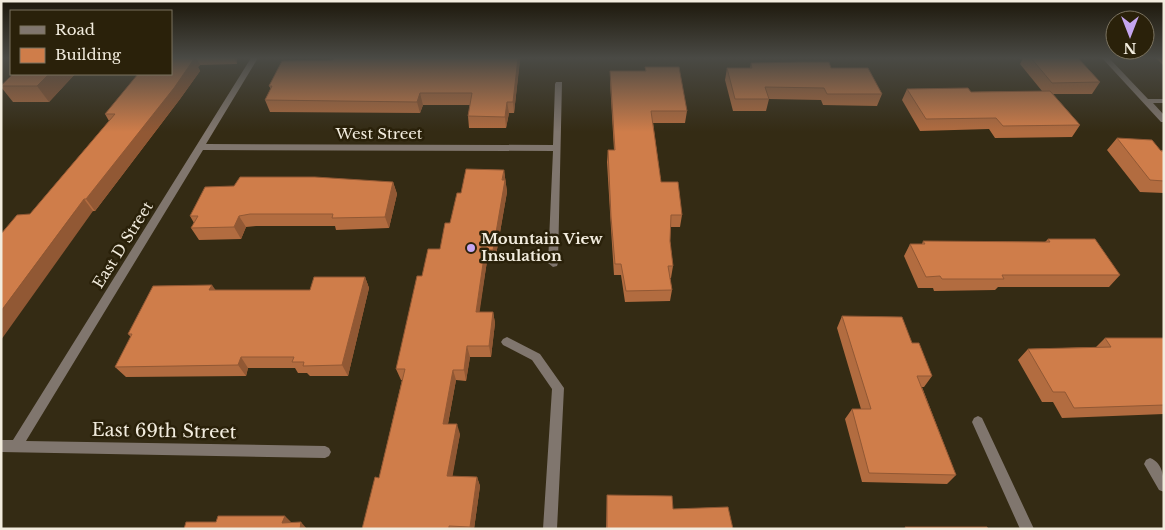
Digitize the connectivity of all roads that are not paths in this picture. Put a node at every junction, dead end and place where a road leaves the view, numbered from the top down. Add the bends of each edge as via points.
1 (240, 83) edge
2 (1129, 83) edge
3 (559, 84) dead end
4 (1146, 101) junction
5 (1164, 101) edge
6 (1164, 120) edge
7 (202, 147) junction
8 (557, 148) junction
9 (553, 263) dead end
10 (507, 342) dead end
11 (978, 422) dead end
12 (1, 446) edge
13 (16, 446) junction
14 (325, 452) dead end
15 (1150, 464) dead end
16 (1164, 486) edge
17 (550, 529) edge
18 (1027, 529) edge

1 - 7 street, East D Street
2 - 4 street
3 - 8 street
4 - 5 street
4 - 6 street
7 - 8 street, West Street
7 - 13 street, East D Street
8 - 9 street
10 - 17 street via 536,357 558,388
11 - 18 street
12 - 13 street, East 69th Street
13 - 14 street, East 69th Street
15 - 16 street

